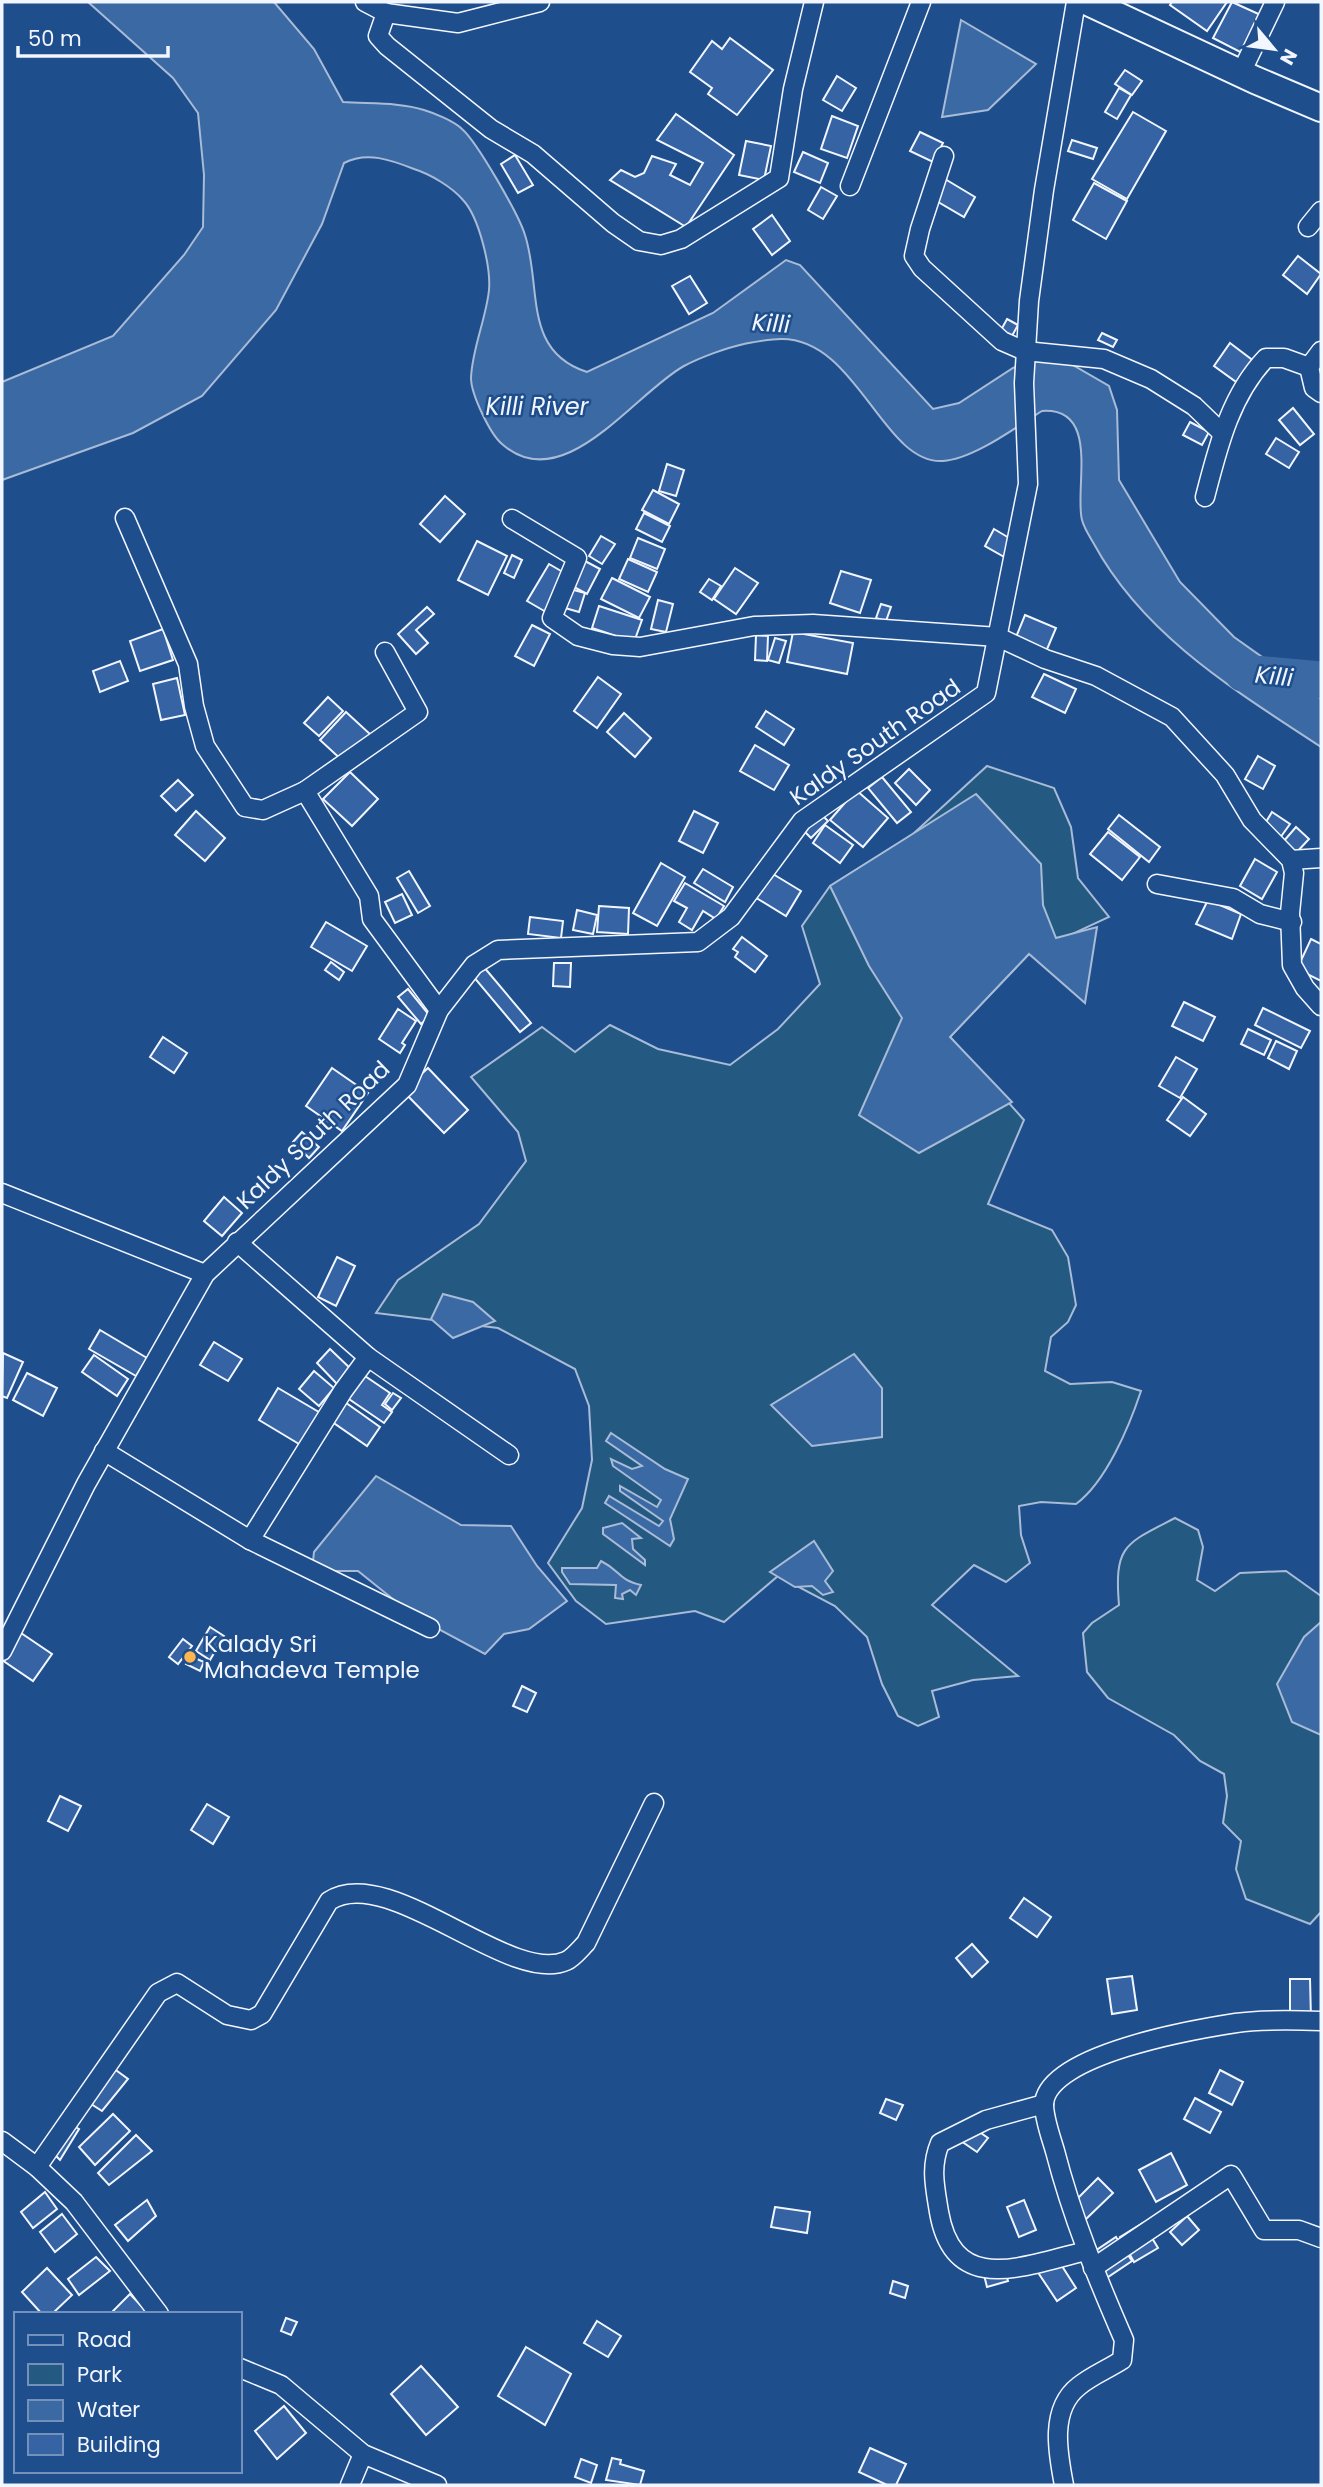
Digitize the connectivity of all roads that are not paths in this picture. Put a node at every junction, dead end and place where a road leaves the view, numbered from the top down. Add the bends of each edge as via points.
1 (365, 2) edge
2 (540, 2) edge
3 (814, 2) edge
4 (921, 2) edge
5 (1076, 2) edge
6 (1275, 2) edge
7 (1098, 4) edge
8 (476, 10) edge
9 (386, 13) junction
10 (1241, 73) junction
11 (1321, 108) edge
12 (944, 156) dead end
13 (850, 186) dead end
14 (1321, 211) edge
15 (1308, 228) dead end
16 (1025, 351) junction
17 (1321, 351) edge
18 (1309, 367) junction
19 (1321, 393) edge
20 (1222, 433) junction
21 (1205, 497) dead end
22 (125, 518) dead end
23 (512, 519) dead end
24 (998, 637) junction
25 (385, 652) dead end
26 (305, 791) junction
27 (1321, 858) edge
28 (1291, 860) junction
29 (1157, 884) dead end
30 (1292, 922) junction
31 (1321, 1006) edge
32 (439, 1010) junction
33 (2, 1193) edge
34 (237, 1242) junction
35 (205, 1274) junction
36 (368, 1357) junction
37 (104, 1451) junction
38 (509, 1455) dead end
39 (250, 1540) junction
40 (7, 1628) edge
41 (430, 1628) dead end
42 (2, 1651) edge
43 (654, 1803) dead end
44 (1321, 2021) edge
45 (1044, 2104) junction
46 (2, 2141) edge
47 (37, 2167) junction
48 (1321, 2238) edge
49 (1090, 2260) junction
50 (157, 2312) edge
51 (242, 2369) edge
52 (363, 2454) junction
53 (350, 2485) edge
54 (437, 2485) edge
55 (1064, 2485) edge

1 - 9 street
2 - 8 street
3 - 9 street via 793,89 779,178 681,239 661,245 639,241 613,223 533,154 491,129 387,46 378,36
4 - 13 street
5 - 16 street, Kaldy South Road via 1044,190
6 - 10 street
7 - 10 main road
8 - 9 street via 458,23
10 - 11 main road
12 - 16 street via 914,256 1002,341
14 - 15 street
16 - 20 street via 1104,359 1151,379 1194,406
16 - 24 street, Kaldy South Road via 1028,484
17 - 18 street
18 - 19 street via 1314,388
18 - 20 street via 1284,358 1266,358 1250,375
20 - 21 street
22 - 26 street via 188,664 205,746 223,776 245,807 264,810
23 - 24 street via 577,558 552,618 579,636 613,645 639,647 754,626 813,624
24 - 28 street via 1096,676 1172,717 1225,775 1252,820
24 - 32 street, Kaldy South Road via 986,693 802,821 731,917 715,931 698,942 498,950 474,965
25 - 26 street via 418,712
26 - 32 street via 369,896 372,919
27 - 28 street
28 - 30 street
29 - 30 street via 1233,898 1260,914
30 - 31 street via 1292,965
32 - 34 street, Kaldy South Road via 407,1085
33 - 35 street
34 - 35 street, Kaldy South Road
34 - 36 street
35 - 37 street, Kaldy South Road
36 - 38 street
36 - 39 street
37 - 39 street
37 - 40 street, Kaldy South Road
39 - 41 street
40 - 42 street, Kaldy South Road
43 - 47 street via 586,1943 567,1961 550,1965 517,1957 396,1902 364,1892 342,1892 329,1901 261,2014 251,2020 227,2015 177,1983 158,1993
44 - 45 street via 1239,2022 1095,2057 1066,2073 1049,2090
45 - 49 street via 1063,2185
45 - 49 street via 986,2120 940,2143 933,2179 946,2239 957,2257 972,2267 997,2271
46 - 47 street
47 - 50 street via 74,2202
48 - 49 street via 1299,2230 1264,2230 1231,2175
49 - 55 street via 1124,2340 1122,2360 1077,2387 1063,2406 1057,2435
51 - 52 street via 281,2385
52 - 53 street
52 - 54 street

